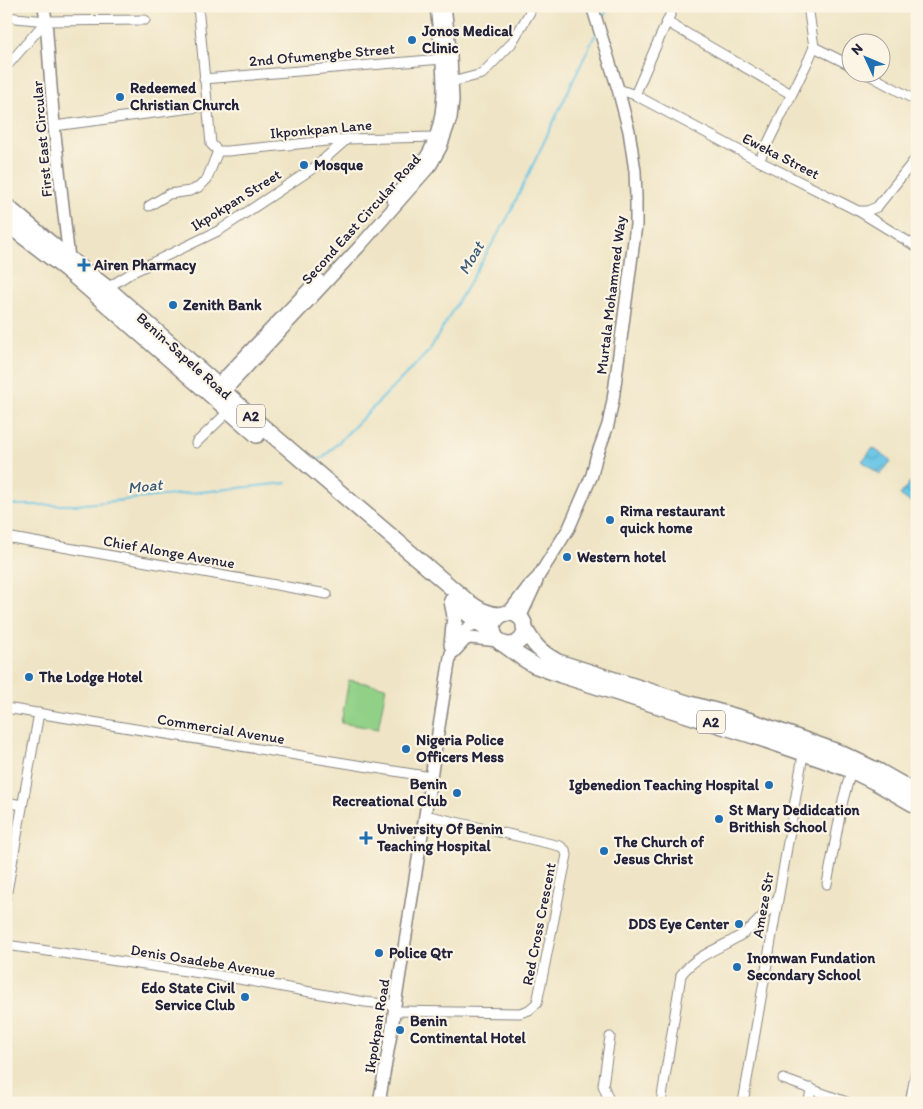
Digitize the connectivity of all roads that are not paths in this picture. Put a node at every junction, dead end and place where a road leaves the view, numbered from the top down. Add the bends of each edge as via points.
1 (44, 6) edge
2 (198, 6) edge
3 (436, 6) edge
4 (445, 6) edge
5 (530, 6) edge
6 (592, 6) edge
7 (674, 6) edge
8 (808, 6) edge
9 (6, 17) edge
10 (144, 20) dead end
11 (46, 21) junction
12 (667, 22) junction
13 (814, 47) junction
14 (442, 59) junction
15 (840, 60) edge
16 (6, 67) edge
17 (204, 79) junction
18 (452, 82) junction
19 (882, 82) edge
20 (618, 89) junction
21 (791, 94) junction
22 (635, 95) junction
23 (917, 101) edge
24 (207, 106) junction
25 (54, 126) junction
26 (435, 138) junction
27 (347, 139) junction
28 (214, 147) junction
29 (917, 157) edge
30 (759, 161) junction
31 (6, 206) edge
32 (149, 206) dead end
33 (858, 211) junction
34 (6, 223) edge
35 (917, 247) edge
36 (67, 264) junction
37 (107, 288) junction
38 (220, 388) junction
39 (229, 411) junction
40 (196, 443) dead end
41 (6, 537) edge
42 (327, 594) dead end
43 (452, 601) junction
44 (509, 618) junction
45 (477, 622) junction
46 (499, 640) junction
47 (451, 651) junction
48 (6, 708) edge
49 (39, 713) junction
50 (805, 747) junction
51 (852, 765) junction
52 (431, 777) junction
53 (917, 793) edge
54 (6, 802) edge
55 (22, 805) junction
56 (917, 806) edge
57 (425, 815) junction
58 (827, 884) dead end
59 (6, 897) edge
60 (778, 897) junction
61 (6, 945) edge
62 (395, 1008) junction
63 (610, 1037) dead end
64 (917, 1065) edge
65 (783, 1079) dead end
66 (811, 1088) junction
67 (383, 1102) edge
68 (613, 1103) edge
69 (661, 1103) edge
70 (743, 1103) edge
71 (809, 1103) edge
72 (849, 1103) edge
73 (910, 1103) edge

1 - 11 street, First East Circular
2 - 17 street
3 - 14 street, Second East Circular Road
4 - 18 street, Second East Circular Road
5 - 18 street via 530,12 511,44 482,74
6 - 20 street, Murtala Mohammed Way
7 - 12 street
8 - 13 street
9 - 11 street
10 - 11 street
11 - 16 street
11 - 25 street, First East Circular
12 - 21 street
12 - 22 street
13 - 15 street
13 - 21 street
14 - 17 street, 2nd Ofumengbe Street
14 - 26 street, Second East Circular Road via 441,116
17 - 24 street
18 - 38 street, Second East Circular Road via 451,118 431,165 359,247
19 - 23 street
20 - 22 street, Eweka Street
20 - 44 street, Murtala Mohammed Way via 634,166 636,225 608,425 592,475 569,528
21 - 30 street
22 - 30 street, Eweka Street
24 - 25 street
24 - 28 street
25 - 36 street, First East Circular
26 - 27 street, Ikponkpan Lane
26 - 38 street, Second East Circular Road via 425,158 392,199
27 - 28 street, Ikponkpan Lane via 228,151
27 - 37 street, Ikpokpan Street via 315,167 220,230
28 - 32 street via 207,179 190,191 170,194
29 - 33 street via 877,207
30 - 33 street, Eweka Street
31 - 36 highway, Benin-Sapele Road / A2
33 - 35 street, Eweka Street
34 - 36 highway, Benin-Sapele Road / A2
36 - 37 highway, Benin-Sapele Road / A2
36 - 39 highway, Benin-Sapele Road / A2
37 - 38 highway, Benin-Sapele Road / A2
38 - 44 highway, Benin-Sapele Road / A2 via 324,481 467,601 483,612
39 - 40 street
39 - 43 highway, Benin-Sapele Road / A2
41 - 42 street, Chief Alonge Avenue
43 - 45 highway, Benin-Sapele Road / A2
43 - 47 highway via 455,616
44 - 45 street
44 - 46 highway via 494,622 493,632
44 - 46 highway via 524,633 514,644
44 - 50 highway, A2 via 536,647 558,662 748,720
45 - 46 highway, Benin-Sapele Road / A2
45 - 47 street via 458,636
46 - 47 street via 470,638
46 - 50 highway, A2 via 534,665 561,675
47 - 52 street, Ikpokpan Road
48 - 49 street, Commercial Avenue
49 - 52 street, Commercial Avenue
49 - 55 street
50 - 51 highway, A2 via 838,752
50 - 60 street, Ameze Str
51 - 53 highway, A2 via 880,772
51 - 56 highway, A2
51 - 58 street
52 - 57 street, Ikpokpan Road
54 - 55 street
55 - 59 street
57 - 62 street, Ikpokpan Road
57 - 62 street, Red Cross Crescent via 560,846 567,855 537,1003 520,1014
60 - 69 street via 748,931 698,959 681,975
60 - 70 street, Ameze Str
61 - 62 street, Denis Osadebe Avenue via 228,977
62 - 67 street, Ikpokpan Road
63 - 68 street via 603,1085
64 - 73 street
65 - 66 street
66 - 71 street
66 - 72 street

